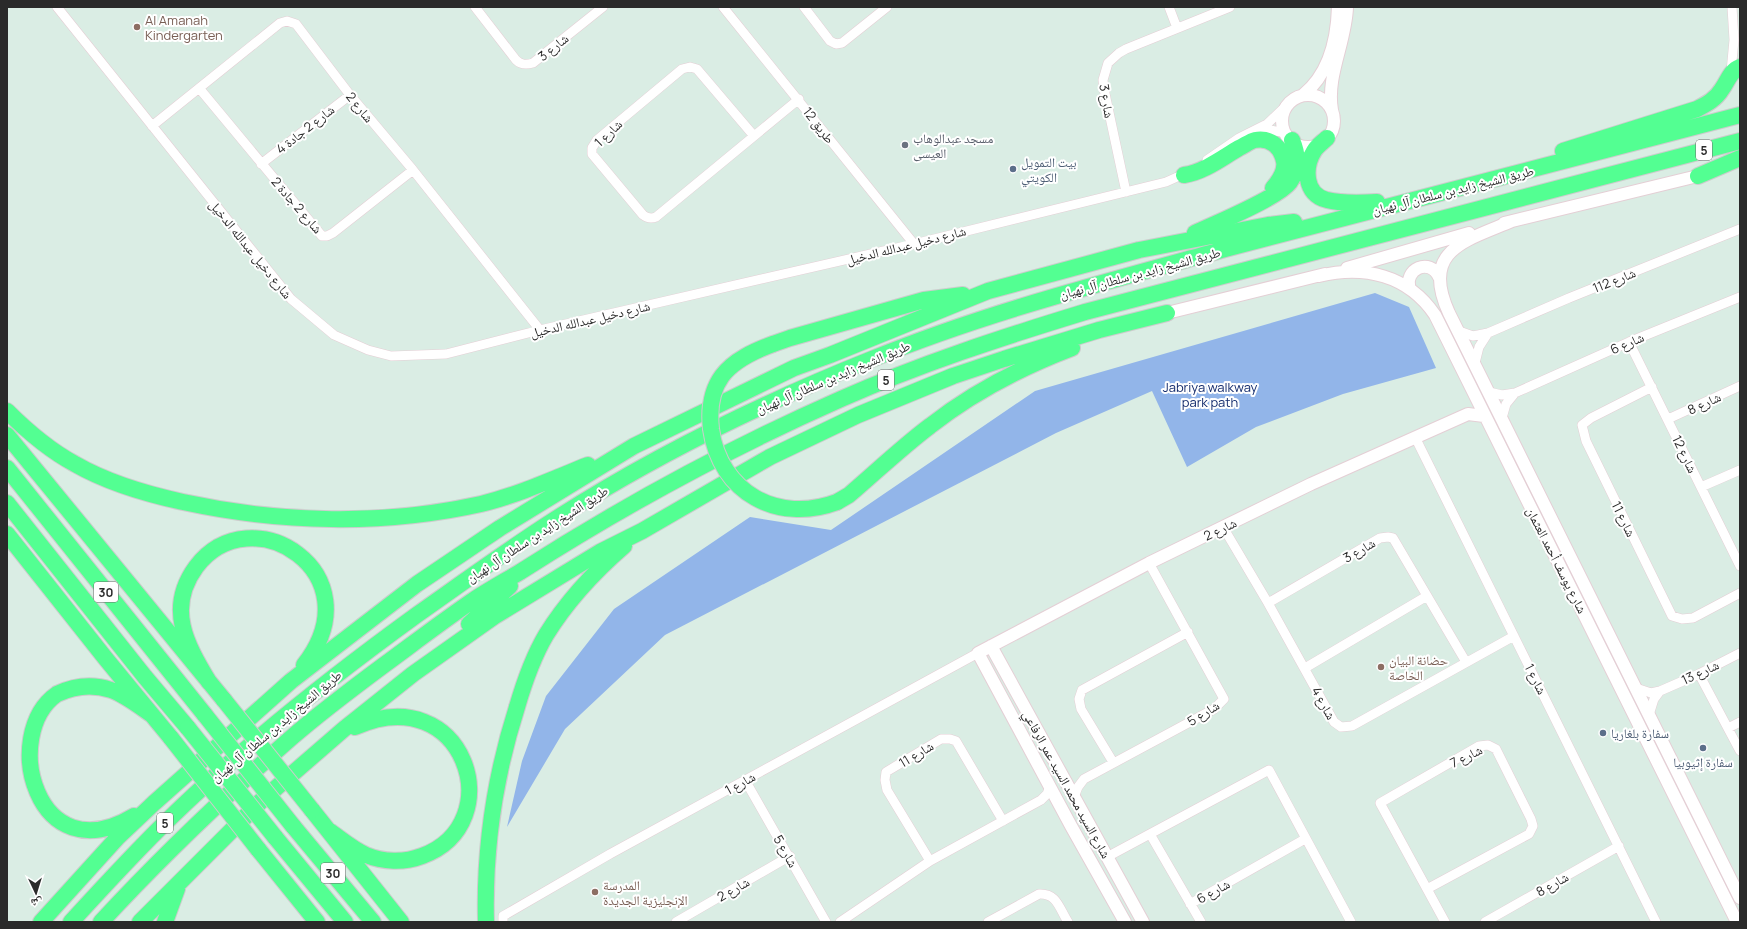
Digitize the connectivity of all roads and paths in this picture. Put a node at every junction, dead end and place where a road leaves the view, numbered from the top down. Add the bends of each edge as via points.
1 (57, 7) edge
2 (475, 7) edge
3 (603, 7) edge
4 (804, 7) edge
5 (887, 7) edge
6 (1169, 7) edge
7 (1230, 7) edge
8 (1338, 7) edge
9 (1347, 7) edge
10 (1732, 7) edge
11 (728, 9) edge
12 (1177, 28) junction
13 (1736, 70) edge
14 (199, 88) junction
15 (350, 94) junction
16 (1303, 96) junction
17 (798, 100) junction
18 (1287, 105) junction
19 (1332, 111) junction
20 (1740, 115) edge
21 (152, 126) junction
22 (1254, 131) junction
23 (754, 136) junction
24 (1289, 137) junction
25 (1327, 138) junction
26 (1740, 141) edge
27 (1740, 158) edge
28 (261, 164) junction
29 (1740, 164) edge
30 (413, 170) junction
31 (1184, 175) junction
32 (1698, 176) junction
33 (1452, 190) junction
34 (1126, 192) junction
35 (1422, 197) junction
36 (1257, 204) junction
37 (1330, 221) junction
38 (1512, 221) junction
39 (1740, 229) edge
40 (1174, 243) junction
41 (914, 244) junction
42 (1319, 276) junction
43 (1439, 277) junction
44 (1410, 289) junction
45 (988, 291) junction
46 (1740, 297) edge
47 (1167, 313) junction
48 (540, 330) junction
49 (1458, 331) junction
50 (1488, 334) junction
51 (1629, 342) junction
52 (830, 355) junction
53 (1474, 363) junction
54 (1740, 386) edge
55 (1652, 387) junction
56 (1489, 392) junction
57 (1515, 393) junction
58 (1476, 400) junction
59 (7, 411) edge
60 (1468, 414) junction
61 (1484, 416) junction
62 (1502, 418) junction
63 (1668, 419) junction
64 (7, 435) edge
65 (1415, 437) junction
66 (634, 446) junction
67 (678, 449) junction
68 (7, 468) edge
69 (32, 468) junction
70 (1740, 470) edge
71 (1701, 487) junction
72 (7, 503) edge
73 (1223, 527) junction
74 (642, 531) junction
75 (8, 535) edge
76 (1738, 555) edge
77 (537, 561) junction
78 (1149, 563) junction
79 (1740, 566) edge
80 (1740, 593) edge
81 (1428, 596) junction
82 (1268, 603) junction
83 (1188, 632) junction
84 (1514, 636) junction
85 (992, 646) junction
86 (155, 652) junction
87 (1740, 653) edge
88 (978, 654) junction
89 (1466, 662) junction
90 (1305, 668) junction
91 (413, 674) junction
92 (1699, 674) junction
93 (145, 677) junction
94 (291, 681) junction
95 (209, 682) junction
96 (1636, 688) junction
97 (1660, 690) junction
98 (152, 715) junction
99 (1649, 716) junction
100 (1740, 722) edge
101 (1728, 728) junction
102 (335, 736) junction
103 (1740, 752) edge
104 (1113, 762) junction
105 (1063, 777) junction
106 (1084, 778) junction
107 (746, 780) junction
108 (1050, 786) junction
109 (1670, 786) junction
110 (1074, 797) junction
111 (1041, 800) junction
112 (1058, 801) junction
113 (154, 803) junction
114 (1003, 820) junction
115 (1071, 826) junction
116 (328, 830) junction
117 (1150, 834) junction
118 (1306, 839) junction
119 (1619, 846) junction
120 (790, 856) junction
121 (1718, 856) junction
122 (1107, 857) junction
123 (930, 862) junction
124 (1716, 879) junction
125 (284, 880) junction
126 (180, 882) junction
127 (1426, 889) junction
128 (1126, 891) junction
129 (1740, 898) edge
130 (1190, 904) junction
131 (1740, 908) edge
132 (1123, 918) edge
133 (503, 919) edge
134 (42, 921) edge
135 (71, 922) edge
136 (101, 922) edge
137 (140, 922) edge
138 (165, 922) edge
139 (302, 922) edge
140 (317, 922) edge
141 (345, 922) edge
142 (373, 922) edge
143 (401, 922) edge
144 (486, 922) edge
145 (676, 922) edge
146 (826, 922) edge
147 (840, 922) edge
148 (988, 922) edge
149 (1068, 922) edge
150 (1136, 922) edge
151 (1143, 922) edge
152 (1201, 922) edge
153 (1351, 922) edge
154 (1445, 922) edge
155 (1485, 922) edge
156 (1656, 922) edge
157 (1737, 922) edge

1 - 21 street, شارع دخيل عبدالله الدخيل
2 - 3 street, شارع 3 via 516,60 526,64 533,63
4 - 5 street via 830,41 836,44 842,43
6 - 12 street
7 - 12 street, شارع 3
8 - 16 street via 1335,36 1329,57 1318,80
9 - 19 street via 1344,34 1331,89
10 - 13 street
11 - 17 street, طريق 12
12 - 34 street, شارع 3 via 1119,53 1108,63 1104,71 1104,89
13 - 33 highway via 1718,95 1697,109 1544,156
14 - 15 street, شارع 2 via 280,23 287,21 296,24
14 - 21 street, شارع 2
14 - 28 street, شارع 2 جادة 2
15 - 28 street, شارع 2 جادة 4
15 - 30 street, شارع 2
16 - 18 street
16 - 19 street via 1320,98
17 - 23 street, شارع 1
17 - 41 street, طريق 12
18 - 22 street, شارع دخيل عبدالله الدخيل via 1278,116
18 - 24 street via 1282,122
19 - 25 street via 1333,128
20 - 33 highway, طريق الشيخ زايد بن سلطان آل نهيان / 5
21 - 48 street, شارع دخيل عبدالله الدخيل via 291,299 334,335 368,350 391,356 446,354
22 - 24 street, شارع دخيل عبدالله الدخيل via 1270,130
22 - 31 street, شارع دخيل عبدالله الدخيل via 1238,138
23 - 23 street, شارع 1 via 654,218 643,215 592,154 593,145 597,140 682,69 690,67 697,68
24 - 25 street via 1302,145 1313,146
24 - 36 highway via 1296,149 1297,158 1293,176 1287,186
25 - 35 highway via 1313,153 1307,167 1308,182 1318,196 1326,200 1347,203
26 - 77 highway, طريق الشيخ زايد بن سلطان آل نهيان / 5 via 1085,312 956,354 843,398 764,434 651,493
27 - 32 highway
28 - 30 street, شارع 2 جادة 2 via 319,233 325,236 333,233
29 - 32 street
30 - 48 street, شارع 2
31 - 34 street, شارع دخيل عبدالله الدخيل
31 - 36 highway via 1203,169 1254,140 1267,140 1281,152 1283,172 1273,188
32 - 38 street
33 - 35 highway, طريق الشيخ زايد بن سلطان آل نهيان / 5
34 - 41 street, شارع دخيل عبدالله الدخيل
35 - 37 highway, طريق الشيخ زايد بن سلطان آل نهيان / 5
36 - 40 highway
37 - 40 highway via 1268,225
37 - 67 highway, طريق الشيخ زايد بن سلطان آل نهيان / 5 via 967,323 848,369 772,402
38 - 42 street
38 - 43 street via 1457,246 1443,263
39 - 50 street, شارع 112 via 1569,298
40 - 45 highway via 1131,252
41 - 48 street, شارع دخيل عبدالله الدخيل
42 - 44 street, شارع يوسف أحمد العثمان via 1342,272 1366,272 1389,278
42 - 47 street
43 - 44 street via 1429,267 1418,267 1410,275
43 - 49 street, شارع يوسف أحمد العثمان via 1445,304
44 - 58 street, شارع يوسف أحمد العثمان via 1421,298 1434,316
45 - 47 highway, bridge via 924,300 790,338 756,351 733,365 721,377 715,389 711,400 710,420 717,453 734,481 752,495 777,507 809,510 837,502 849,495 930,425 985,390 1057,354
45 - 52 highway
46 - 51 street, شارع 6
47 - 74 highway via 1099,330 1004,359 953,376 858,415 770,457
49 - 50 street, شارع 112 via 1473,336
49 - 53 street, شارع يوسف أحمد العثمان
50 - 53 street via 1479,347
51 - 55 street, شارع 12
51 - 57 street, شارع 6
52 - 66 highway via 794,368
52 - 67 highway via 731,410
53 - 56 street, شارع يوسف أحمد العثمان
54 - 63 street, شارع 8
55 - 63 street, شارع 12
55 - 80 street, شارع 11 via 1582,425 1586,441 1672,616 1682,619 1693,618
56 - 57 street, شارع 6 via 1502,395
56 - 62 street, شارع يوسف أحمد العثمان
57 - 62 street via 1506,404
58 - 60 street via 1474,408
58 - 61 street, شارع يوسف أحمد العثمان
59 - 66 highway via 47,447 76,465 110,481 206,507 285,517 407,516 459,508 514,494
60 - 61 street
60 - 65 street, شارع 2
61 - 109 street, شارع يوسف أحمد العثمان
62 - 96 street, شارع يوسف أحمد العثمان
63 - 71 street, شارع 12
64 - 69 highway
65 - 73 street, شارع 2
65 - 84 street, شارع 1
66 - 94 highway via 500,528 416,584
67 - 135 highway, طريق الشيخ زايد بن سلطان آل نهيان / 5 via 552,521 479,570 348,666 266,731 170,818
68 - 86 highway, 30
69 - 86 highway via 117,587
69 - 95 highway
70 - 71 street
71 - 76 street, شارع 12
72 - 93 highway, 30
73 - 78 street, شارع 2
73 - 82 street, شارع 4
74 - 91 highway via 600,552 495,616
74 - 144 highway via 604,564 566,605 546,636 525,682 506,742 496,794 488,853
75 - 93 highway
75 - 98 highway
76 - 79 street, شارع 12
77 - 91 highway
77 - 136 highway, طريق الشيخ زايد بن سلطان آل نهيان / 5 via 423,635 293,736 172,848
78 - 83 street, شارع 5
78 - 85 street, شارع 2
81 - 82 street, شارع 3 via 1393,538 1388,536 1380,538
81 - 89 street, شارع 3
81 - 90 street
82 - 90 street, شارع 4
83 - 104 street via 1082,690 1079,698 1081,709
83 - 104 street, شارع 5 via 1224,698 1214,709
84 - 89 street, شارع 4
84 - 119 street, شارع 1
85 - 88 street, شارع 2
85 - 105 street, شارع السيد محمد السيد عمر الرفاعي
86 - 142 highway, 30, bridge
87 - 92 street, شارع 13
88 - 107 street, شارع 1
88 - 108 street, شارع السيد محمد السيد عمر الرفاعي
89 - 90 street, شارع 4 via 1352,726 1342,727 1334,722
91 - 102 highway
92 - 97 street, شارع 13
92 - 101 street
93 - 141 highway, 30, bridge
94 - 95 highway via 312,655 321,638 326,620 325,594 314,571 297,553 276,543 256,539 232,542 212,552 198,565 184,589 181,609 183,630 191,651
94 - 113 highway
95 - 116 highway, bridge
96 - 97 street, شارع 13 via 1651,693
96 - 99 street, شارع يوسف أحمد العثمان
97 - 99 street
98 - 113 highway via 108,689 84,686 67,690 48,698 32,714 22,730 17,756 20,777 29,798 46,815 66,826 87,830 106,828 124,821
98 - 125 highway, bridge
99 - 121 street, شارع يوسف أحمد العثمان
100 - 101 street
101 - 103 street
102 - 116 highway via 366,722 385,717 405,717 426,722 443,733 459,752 468,773 469,795 464,816 454,833 432,852 412,859 392,861 372,857
102 - 126 highway via 261,801
104 - 106 street, شارع 5
105 - 106 street
105 - 110 street, شارع السيد محمد السيد عمر الرفاعي
106 - 110 street
107 - 120 street, شارع 5
107 - 133 street, شارع 1 via 610,854
108 - 111 street
108 - 112 street, شارع السيد محمد السيد عمر الرفاعي
109 - 121 street via 1680,795 1712,862 1717,860
109 - 124 street, شارع يوسف أحمد العثمان
110 - 122 street, شارع السيد محمد السيد عمر الرفاعي
111 - 112 street
111 - 114 street
112 - 115 street, شارع السيد محمد السيد عمر الرفاعي
113 - 134 highway via 113,843
114 - 123 street
114 - 123 street, شارع 11 via 956,741 941,739 886,772 885,780 887,790
115 - 128 street via 1084,836 1118,896 1122,897
115 - 132 street, شارع السيد محمد السيد عمر الرفاعي
116 - 143 highway
117 - 118 street via 1269,770
117 - 122 street
117 - 130 street, شارع 6
118 - 130 street, شارع 6
118 - 153 street
119 - 155 street, شارع 8
119 - 156 street, شارع 1
120 - 145 street, شارع 2
120 - 146 street, شارع 5
121 - 129 street, شارع يوسف أحمد العثمان
122 - 128 street, شارع السيد محمد السيد عمر الرفاعي
123 - 147 street
124 - 131 street via 1720,876 1725,879
124 - 157 street, شارع يوسف أحمد العثمان
125 - 139 highway
125 - 140 highway
126 - 137 highway
126 - 138 highway
127 - 127 street, شارع 7 via 1380,803 1479,746 1488,745 1496,749 1533,826 1529,834
127 - 154 street, شارع 7
128 - 151 street, شارع السيد محمد السيد عمر الرفاعي
130 - 152 street
132 - 150 street via 1122,909 1126,907
148 - 149 street via 1039,894 1053,897

